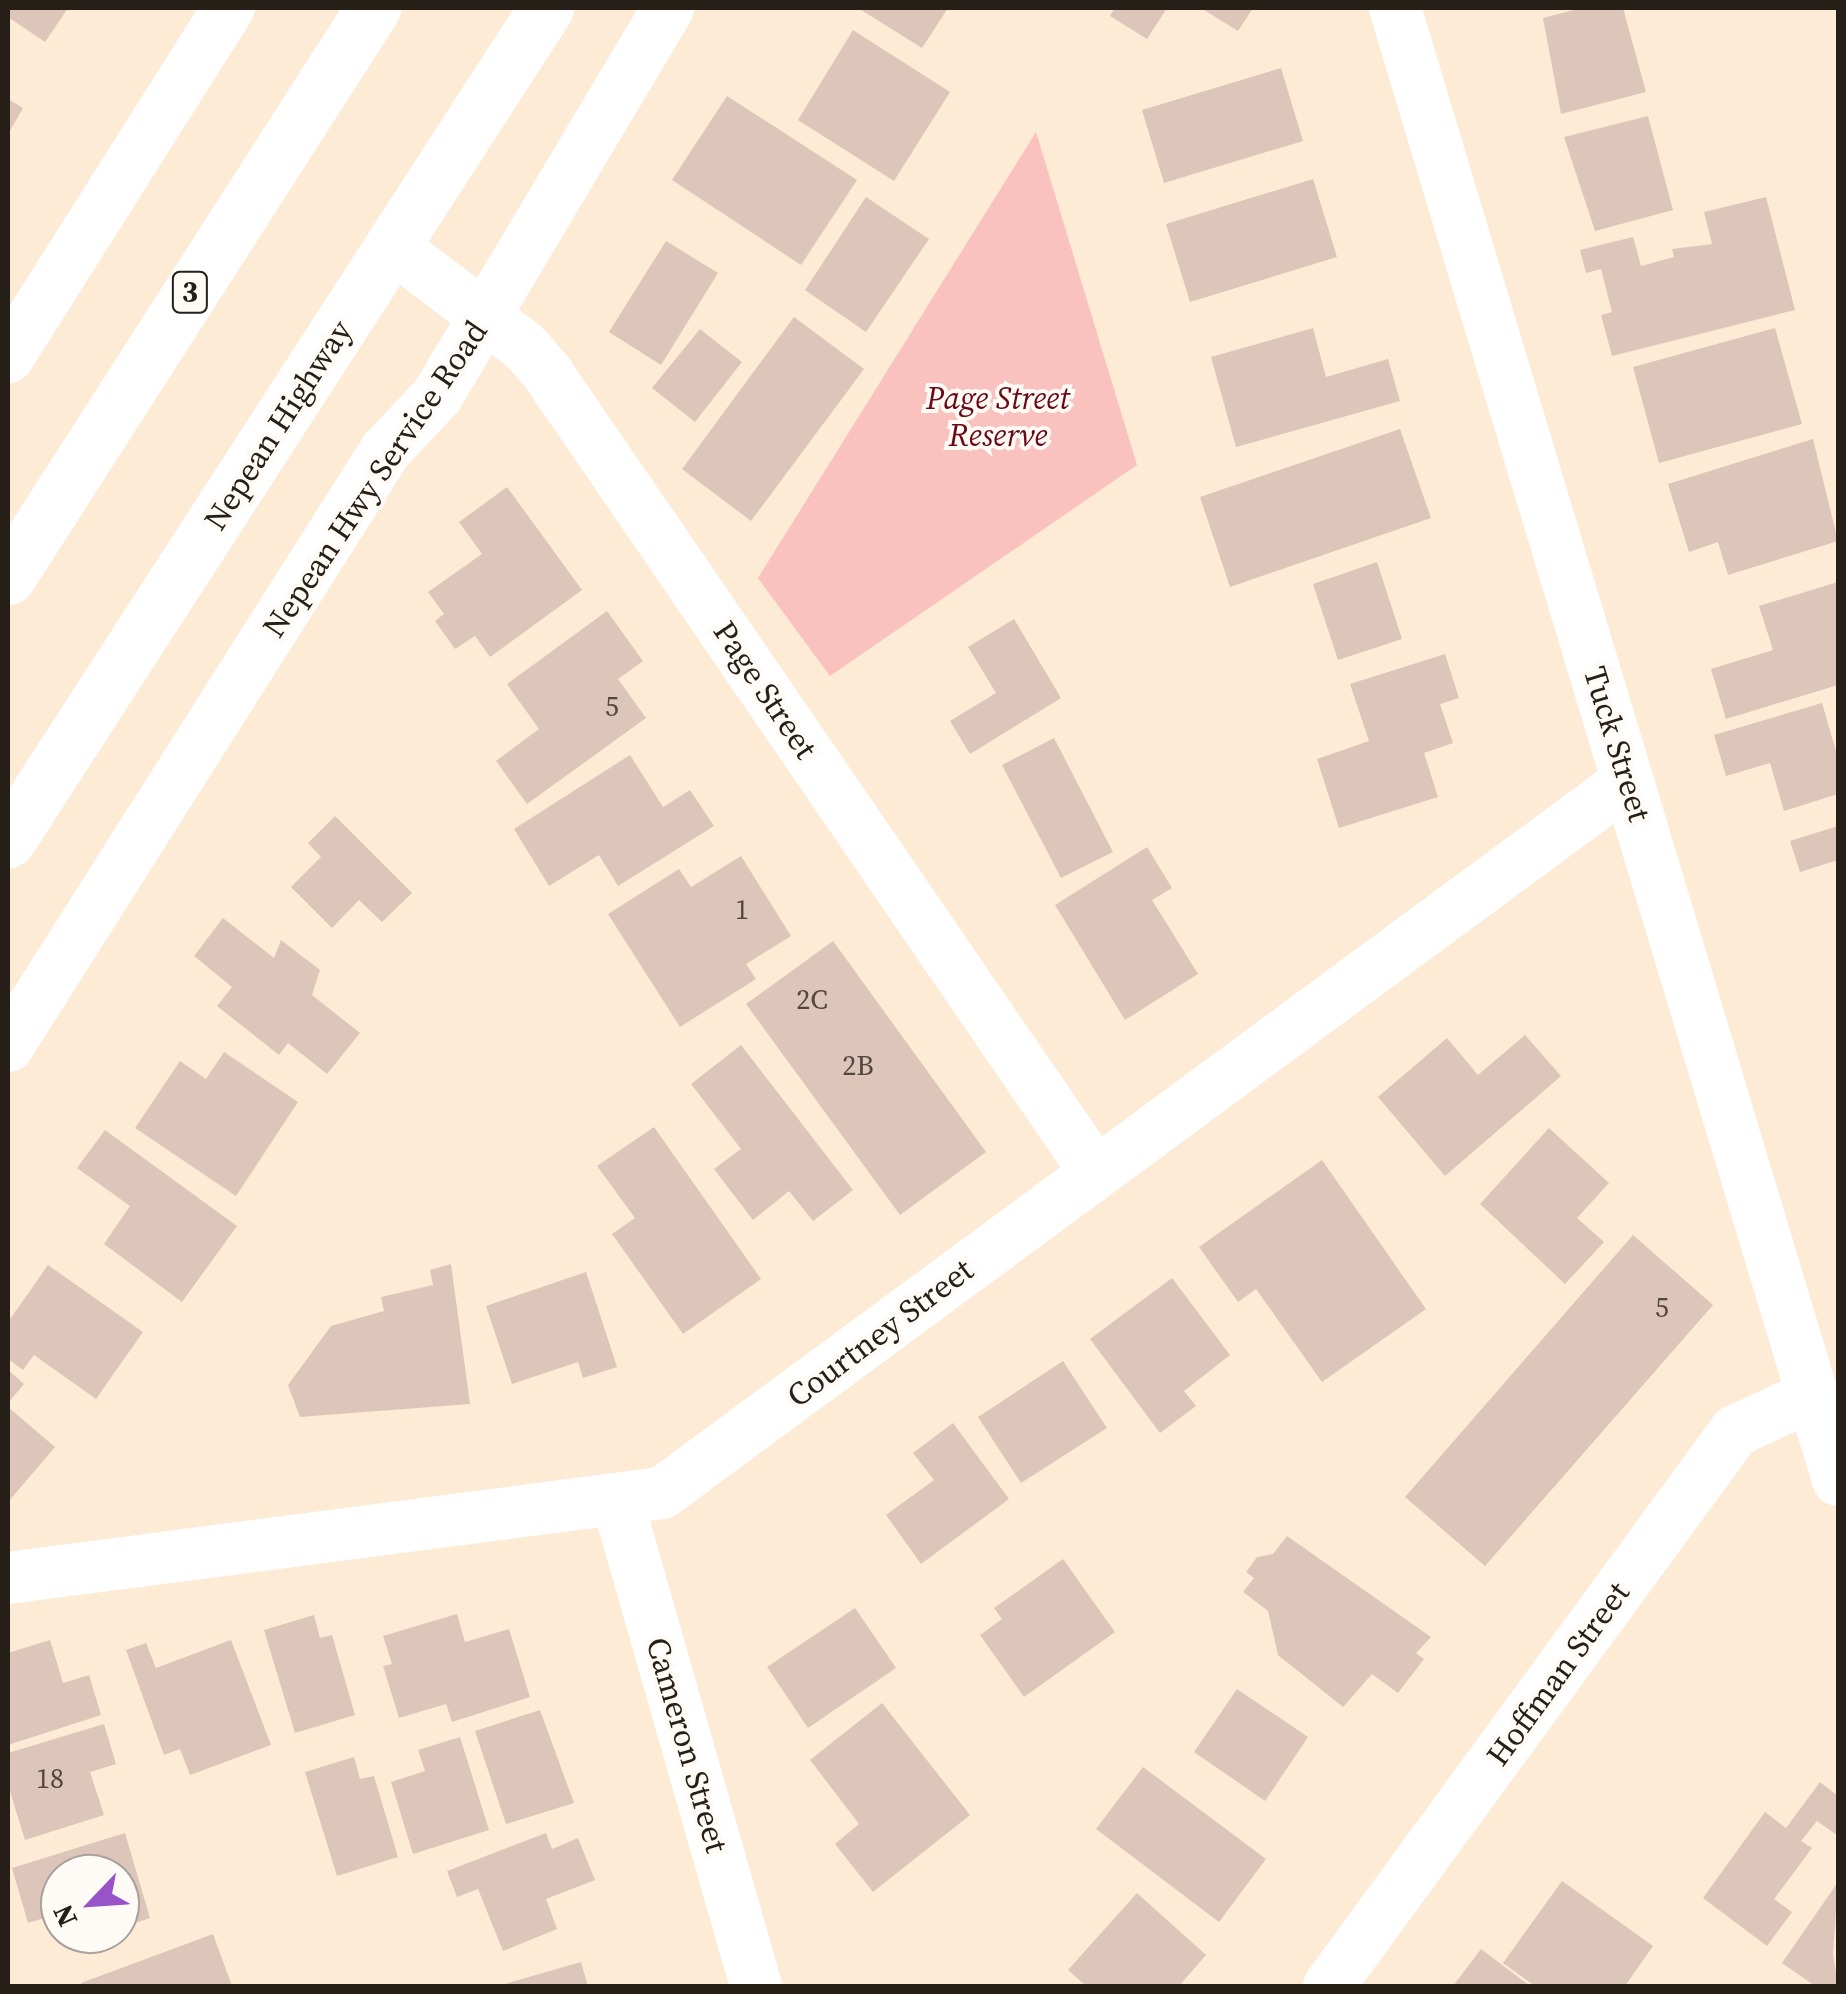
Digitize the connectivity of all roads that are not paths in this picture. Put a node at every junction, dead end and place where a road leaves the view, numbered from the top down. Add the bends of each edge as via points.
1 (229, 8) edge
2 (373, 8) edge
3 (546, 8) edge
4 (668, 8) edge
5 (1395, 8) edge
6 (392, 247) junction
7 (486, 315) junction
8 (8, 357) edge
9 (8, 577) edge
10 (1628, 781) junction
11 (8, 840) edge
12 (8, 1046) edge
13 (1096, 1173) junction
14 (1813, 1395) junction
15 (1838, 1480) edge
16 (618, 1503) junction
17 (8, 1578) edge
18 (756, 1986) edge
19 (1329, 1986) edge

1 - 8 street
2 - 9 highway, 3
3 - 6 highway, Nepean Highway
4 - 7 street, Nepean Hwy Service Road
5 - 10 street, Tuck Street
6 - 7 street, Page Street
6 - 11 highway, Nepean Highway
7 - 12 street, Nepean Hwy Service Road via 437,396 386,450
7 - 13 street, Page Street via 548,374
10 - 13 street, Courtney Street
10 - 14 street, Tuck Street
13 - 16 street, Courtney Street via 685,1478 662,1493
14 - 15 street, Tuck Street
14 - 19 street, Hoffman Street via 1734,1430
16 - 17 street, Courtney Street
16 - 18 street, Cameron Street

